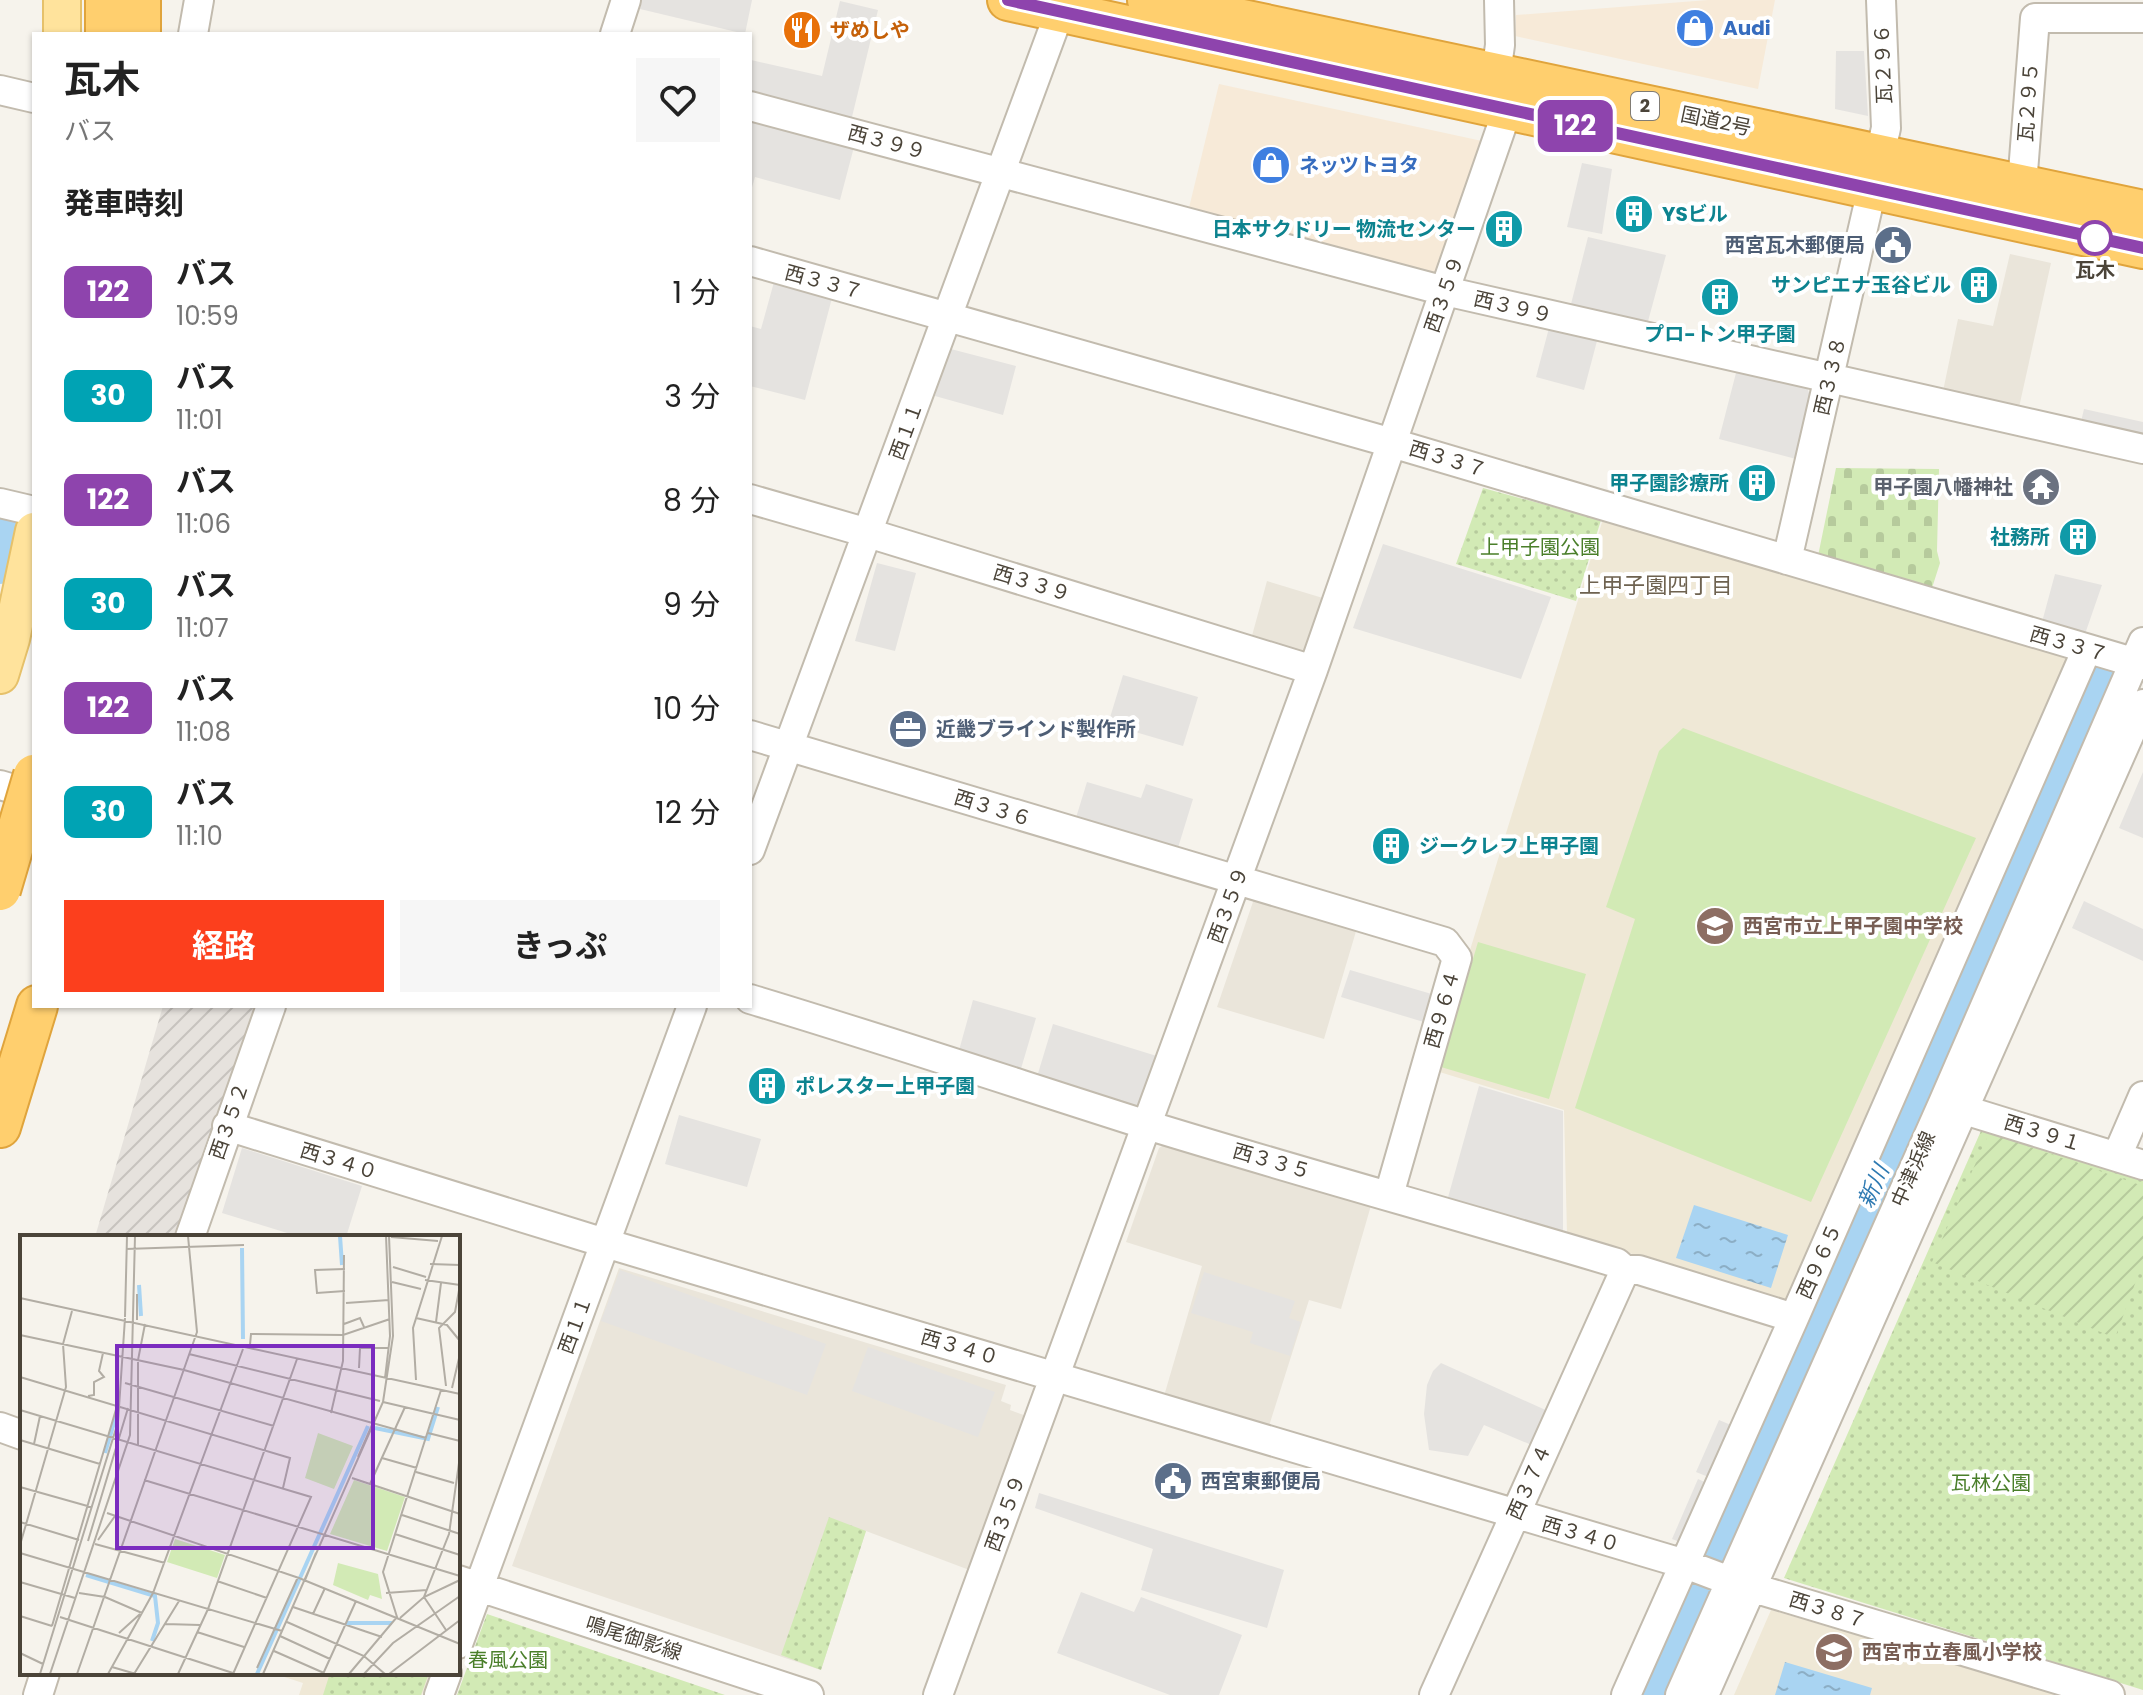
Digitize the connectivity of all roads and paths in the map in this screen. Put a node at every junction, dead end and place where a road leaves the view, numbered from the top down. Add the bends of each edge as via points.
1 (62, 0) edge
2 (106, 0) edge
3 (140, 0) edge
4 (199, 0) edge
5 (626, 0) edge
6 (1008, 0) edge
7 (1148, 0) edge
8 (1499, 0) edge
9 (1881, 0) edge
10 (1060, 11) junction
11 (2143, 18) edge
12 (62, 32) edge
13 (106, 32) edge
14 (140, 32) edge
15 (193, 32) edge
16 (616, 32) edge
17 (0, 90) edge
18 (1502, 92) junction
19 (32, 98) edge
20 (752, 107) edge
21 (1879, 158) junction
22 (1001, 171) junction
23 (2022, 185) junction
24 (2143, 211) edge
25 (2143, 248) edge
26 (752, 262) edge
27 (1445, 291) junction
28 (948, 316) junction
29 (1829, 379) junction
30 (1392, 443) junction
31 (2143, 449) edge
32 (752, 500) edge
33 (0, 505) edge
34 (32, 511) edge
35 (868, 533) junction
36 (32, 540) edge
37 (1787, 560) junction
38 (2087, 649) junction
39 (2140, 657) edge
40 (1313, 670) junction
41 (0, 675) edge
42 (2143, 704) edge
43 (752, 736) edge
44 (788, 747) junction
45 (32, 782) edge
46 (0, 785) edge
47 (32, 794) edge
48 (752, 845) edge
49 (1237, 880) junction
50 (0, 890) edge
51 (752, 1000) edge
52 (36, 1008) edge
53 (270, 1008) edge
54 (691, 1008) edge
55 (2143, 1096) edge
56 (1953, 1106) junction
57 (1148, 1125) junction
58 (227, 1126) junction
59 (0, 1127) edge
60 (2130, 1160) edge
61 (1389, 1195) junction
62 (191, 1235) edge
63 (605, 1243) junction
64 (1625, 1270) junction
65 (1794, 1318) junction
66 (1055, 1375) junction
67 (0, 1427) edge
68 (20, 1434) edge
69 (1515, 1514) junction
70 (1715, 1575) junction
71 (468, 1584) edge
72 (460, 1632) edge
73 (44, 1675) edge
74 (446, 1675) edge
75 (38, 1695) edge
76 (439, 1695) edge
77 (809, 1695) edge
78 (938, 1695) edge
79 (1434, 1695) edge
80 (1626, 1695) edge
81 (1680, 1695) edge
82 (1704, 1695) edge
83 (2110, 1695) edge

1 - 12 main road
2 - 13 highway
3 - 14 highway
4 - 15 street
5 - 16 street
6 - 10 highway, 国道2号 / 2
7 - 18 highway, 国道2号 / 2
8 - 18 street, 西３５９
9 - 21 street, 瓦２９６
10 - 18 highway, 国道2号 / 2
10 - 22 street, 西１１
11 - 23 street, 瓦２９５ via 2035,18
17 - 19 street
18 - 21 highway, 国道2号 / 2
18 - 27 street, 西３５９
20 - 22 street, 西３９９
21 - 23 highway, 国道2号 / 2
21 - 25 highway, 国道2号 / 2
21 - 29 street, 西３３８
22 - 27 street, 西３９９
22 - 28 street, 西１１
23 - 24 highway, 国道2号 / 2
26 - 28 street, 西３３７
27 - 29 street, 西３９９
27 - 30 street, 西３５９
28 - 30 street, 西３３７
28 - 35 street, 西１１
29 - 31 street, 西３９９
29 - 37 street, 西３３８
30 - 37 street, 西３３７
30 - 40 street, 西３５９
32 - 35 street, 西３３９
33 - 34 street
35 - 40 street, 西３３９
35 - 44 street, 西１１
36 - 41 main road
37 - 38 street, 西３３７
38 - 39 street, 西３３７
38 - 65 street, 西９６５
39 - 56 street, 中津浜線
40 - 49 street, 西３５９
42 - 56 street, 中津浜線
43 - 44 street, 西３３６
44 - 48 street, 西１１
44 - 49 street, 西３３６
45 - 50 highway, bridge
46 - 47 street
49 - 57 street, 西３５９
49 - 61 street, 西９６４ via 1445,942 1457,958
51 - 57 street, 西３３５
52 - 59 highway
53 - 58 street, 西３５２
54 - 63 street, 西１１
55 - 60 street
56 - 60 street, 西３９１
56 - 70 street, 中津浜線
57 - 61 street, 西３３５
57 - 66 street, 西３５９
58 - 62 street, 西３５２
58 - 63 street, 西３４０
61 - 64 street, 西３３５ via 1617,1263
63 - 66 street, 西３４０
63 - 71 street, 西１１
64 - 65 street, 西３３５
64 - 69 street, 西３７４
65 - 70 street, 西９６５
66 - 69 street, 西３４０
66 - 78 street, 西３５９
67 - 68 street
69 - 70 street, 西３４０
69 - 79 street, 西３７４
70 - 80 street, 西９６５
70 - 81 street, 中津浜線
70 - 82 street, 中津浜線
70 - 83 street, 西３８７
71 - 72 street, 西１１
71 - 77 street, 鳴尾御影線
73 - 75 street
74 - 76 street

